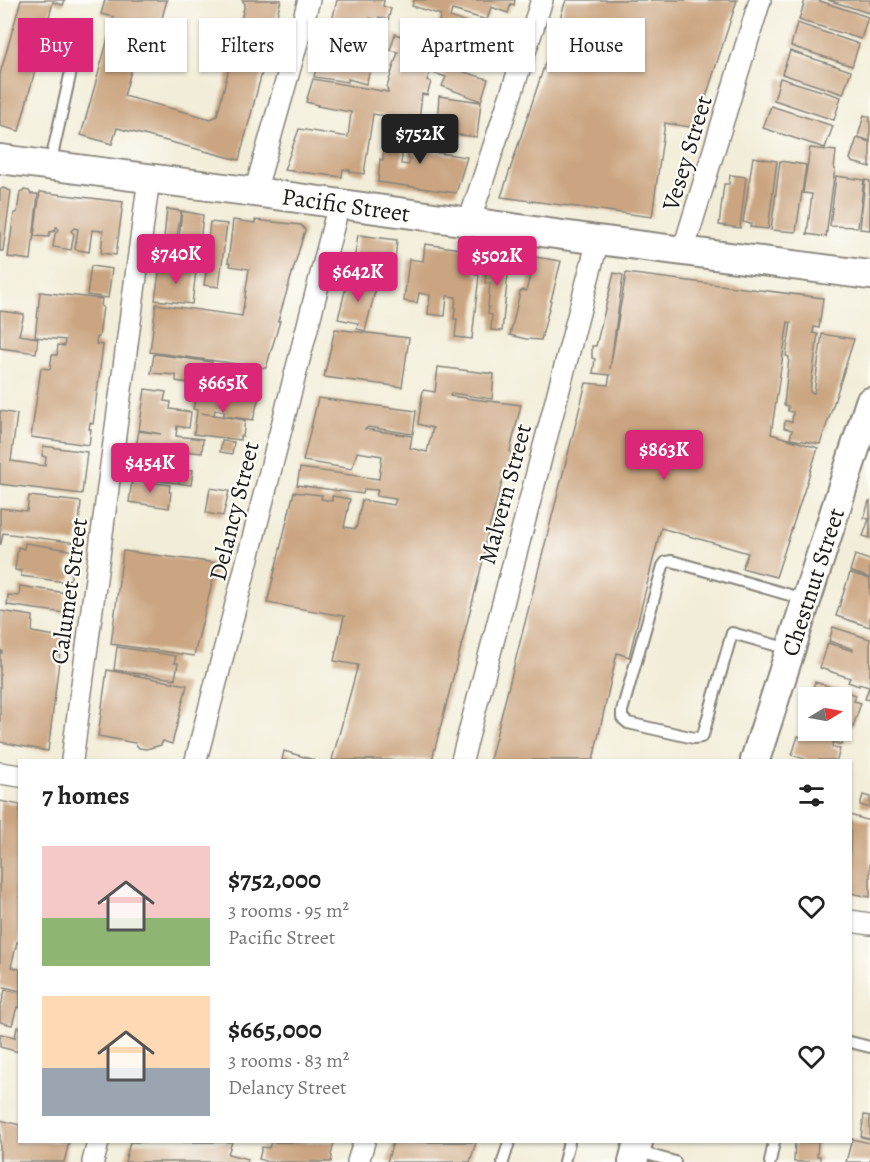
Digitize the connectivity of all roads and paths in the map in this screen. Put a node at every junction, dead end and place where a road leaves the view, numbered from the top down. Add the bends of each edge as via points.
1 (309, 0) edge
2 (542, 0) edge
3 (760, 0) edge
4 (71, 72) edge
5 (0, 159) edge
6 (50, 166) junction
7 (149, 178) junction
8 (255, 192) junction
9 (339, 204) junction
10 (469, 222) junction
11 (598, 240) junction
12 (683, 252) junction
13 (870, 275) edge
14 (870, 402) edge
15 (807, 600) junction
16 (791, 650) junction
17 (72, 759) edge
18 (196, 759) edge
19 (462, 759) edge
20 (755, 759) edge
21 (0, 774) edge
22 (18, 776) edge
23 (852, 921) edge
24 (870, 924) edge
25 (852, 1042) edge
26 (870, 1047) edge
27 (98, 1143) edge
28 (364, 1143) edge
29 (509, 1143) edge
30 (569, 1143) edge
31 (774, 1143) edge
32 (635, 1152) edge
33 (93, 1162) edge
34 (358, 1162) edge
35 (503, 1162) edge
36 (564, 1162) edge
37 (675, 1162) edge
38 (770, 1162) edge

1 - 8 street
2 - 10 street
3 - 12 street, Vesey Street
4 - 6 lane
5 - 6 street, Pacific Street
6 - 7 street, Pacific Street
7 - 8 street, Pacific Street
7 - 17 street, Calumet Street
8 - 9 street, Pacific Street
9 - 10 street, Pacific Street
9 - 18 street, Delancy Street
10 - 11 street, Pacific Street
11 - 12 street, Pacific Street
11 - 19 street, Malvern Street
12 - 13 street, Pacific Street
14 - 15 street, Chestnut Street
15 - 16 street, Chestnut Street
15 - 16 lane via 666,561 622,718 628,723 701,737 732,633
16 - 20 street, Chestnut Street
21 - 22 street
23 - 24 street
25 - 26 lane
27 - 33 street
28 - 34 street
29 - 35 lane
30 - 36 lane
31 - 38 lane
32 - 37 lane

